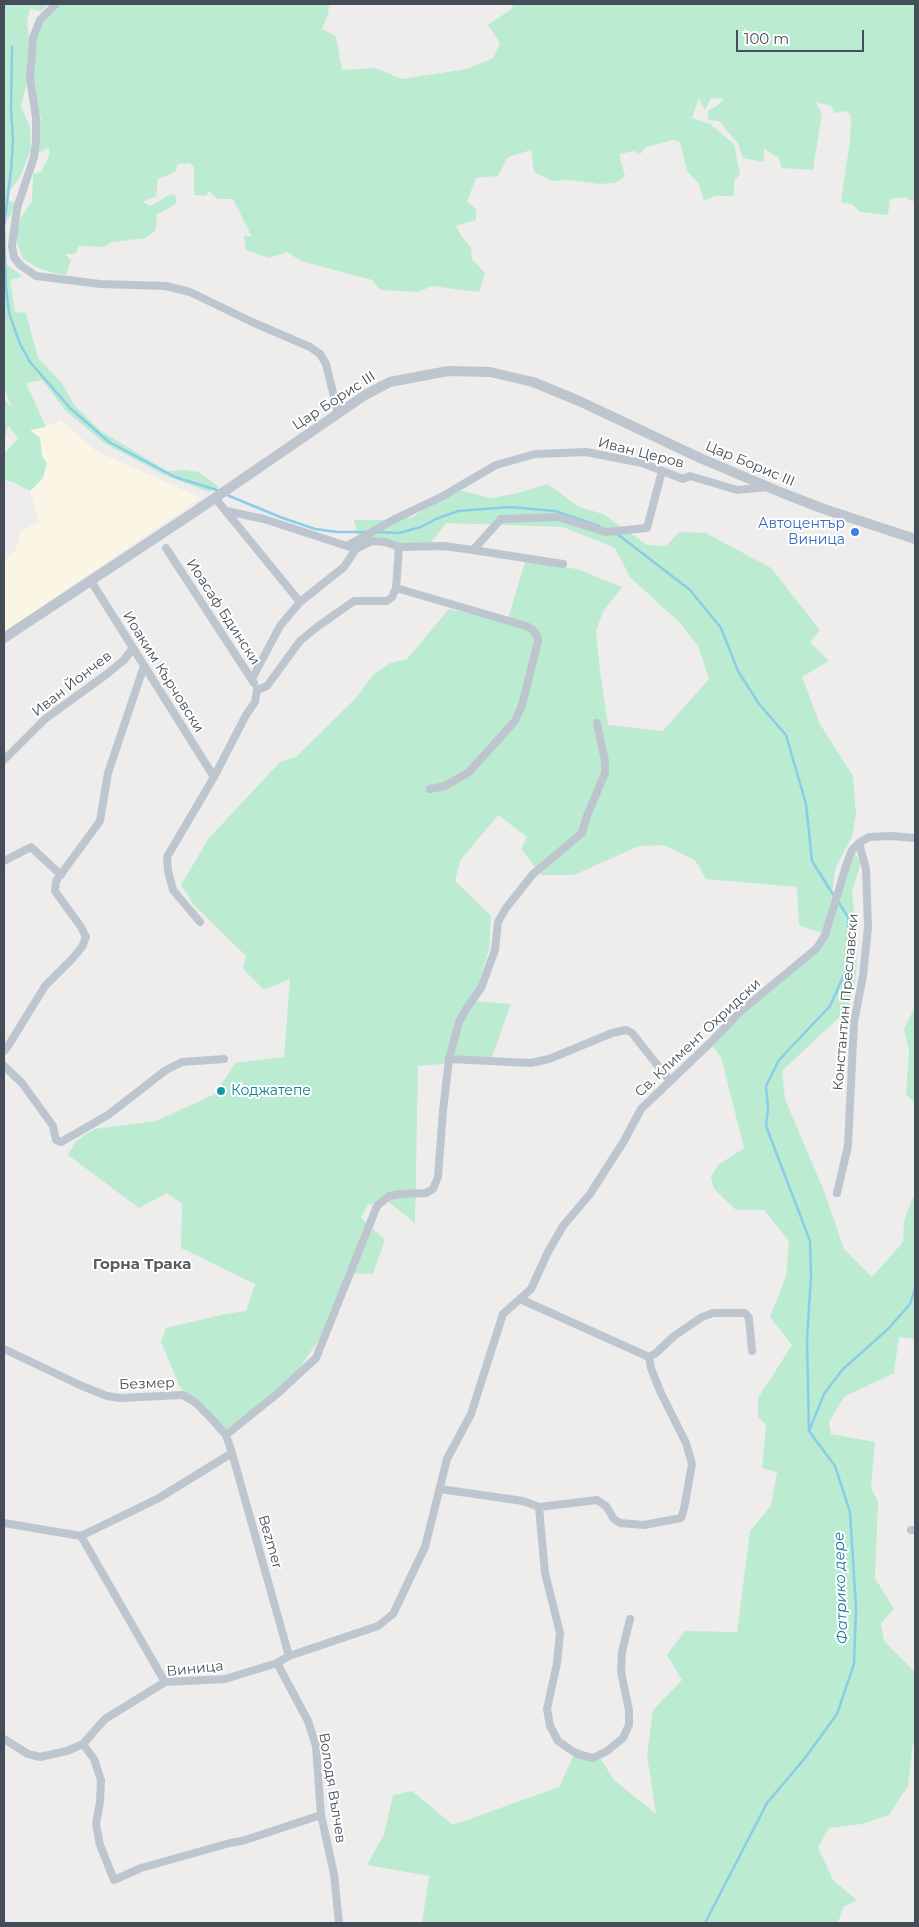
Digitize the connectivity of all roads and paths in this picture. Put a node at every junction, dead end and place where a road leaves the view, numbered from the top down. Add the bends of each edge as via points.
1 (56, 4) edge
2 (338, 413) junction
3 (662, 471) junction
4 (769, 487) junction
5 (215, 498) junction
6 (226, 511) junction
7 (915, 539) edge
8 (347, 546) junction
9 (399, 547) junction
10 (166, 548) dead end
11 (356, 549) junction
12 (473, 550) junction
13 (563, 564) dead end
14 (91, 581) junction
15 (396, 588) junction
16 (300, 602) junction
17 (4, 638) edge
18 (133, 648) junction
19 (144, 666) junction
20 (252, 680) junction
21 (256, 690) junction
22 (597, 723) dead end
23 (4, 760) edge
24 (214, 777) junction
25 (430, 789) dead end
26 (915, 838) edge
27 (858, 843) junction
28 (4, 860) edge
29 (61, 874) junction
30 (200, 922) dead end
31 (4, 1051) edge
32 (224, 1059) dead end
33 (450, 1059) junction
34 (4, 1066) edge
35 (670, 1081) junction
36 (837, 1193) dead end
37 (520, 1299) junction
38 (4, 1349) edge
39 (752, 1351) dead end
40 (649, 1357) junction
41 (226, 1435) junction
42 (232, 1453) junction
43 (440, 1488) junction
44 (539, 1506) junction
45 (4, 1523) edge
46 (81, 1536) junction
47 (630, 1618) dead end
48 (378, 1626) joint
49 (288, 1656) junction
50 (277, 1664) junction
51 (165, 1682) junction
52 (4, 1738) edge
53 (83, 1744) junction
54 (321, 1814) junction
55 (339, 1923) edge

1 - 2 street via 40,20 33,38 30,79 36,142 17,208 12,246 14,257 36,276 100,284 166,286 190,292 310,347 326,364
2 - 4 street, Цар Борис III via 390,382 448,370 490,372 533,382 578,400
2 - 5 street, Цар Борис III
3 - 4 street, Иван Церов via 683,479 690,476 737,490
3 - 8 street, Иван Церов via 642,463 586,452 535,454 496,465
3 - 12 street via 647,528 606,532 558,517 501,519
4 - 7 street, Цар Борис III
5 - 6 street
5 - 14 street, Цар Борис III
6 - 8 street via 264,519
6 - 16 street
8 - 11 street
9 - 11 street via 372,541
9 - 12 street via 444,546
9 - 15 street
10 - 20 street, Иоасаф Бдински
11 - 16 street via 344,567
12 - 13 street
14 - 17 street, Цар Борис III
14 - 18 street, Иоаким Кърчовски
15 - 21 street via 387,600 354,601 317,627 300,641 267,686
15 - 25 street via 526,626 537,636 516,721 469,772 445,786
16 - 20 street via 280,626
18 - 19 street, Иоаким Кърчовски
18 - 23 street, Иван Йончев via 107,674 45,719
19 - 24 street, Иоаким Кърчовски
19 - 29 street via 108,773 100,821
20 - 21 street, Иоасаф Бдински
21 - 24 street via 255,702
22 - 33 street via 606,761 605,773 582,833 533,874 506,908 498,922 495,950 482,988 459,1022
24 - 30 street via 167,857 174,890
26 - 27 street via 869,837
27 - 35 street, Св. Климент Охридски via 846,863 825,935 817,948 741,1011
27 - 36 street, Константин Преславски via 866,869 868,927 854,1022 847,1157
28 - 29 street via 31,847
29 - 31 street via 56,880 55,891 86,937 72,960 45,986
32 - 34 street via 182,1062 166,1070 108,1115 61,1142 56,1140 53,1126 22,1083
33 - 35 street via 531,1063 626,1030 632,1033
33 - 41 street via 438,1177 433,1189 426,1193 389,1196 377,1206 316,1358
35 - 37 street, Св. Климент Охридски via 641,1110 590,1194 563,1226 531,1289
37 - 40 street
37 - 43 street, Св. Климент Охридски via 503,1314 471,1414 447,1459
38 - 41 street, Безмер via 113,1397 183,1395 210,1416
39 - 40 street via 748,1315 725,1312 702,1317
40 - 44 street via 692,1464 681,1518 644,1525 620,1523 597,1500
41 - 42 street, Bezmer
42 - 46 street via 159,1498
42 - 49 street, Bezmer
43 - 44 street
43 - 48 street, Св. Климент Охридски via 425,1547 393,1614
44 - 47 street via 545,1573 560,1633 547,1709 550,1726 558,1741 577,1754 593,1758 607,1751 622,1738 628,1725 630,1710 621,1672
45 - 46 street
46 - 51 street
48 - 49 street, Виница
49 - 50 street, Виница
50 - 51 street, Виница via 225,1679
50 - 54 street, Володя Вълчев via 308,1721 316,1746
51 - 53 street, Виница via 105,1719
52 - 53 street, Виница via 28,1754 40,1757
53 - 54 street via 94,1759 101,1780 96,1824 100,1846 114,1880 141,1868 242,1841
54 - 55 street, Володя Вълчев via 334,1874

